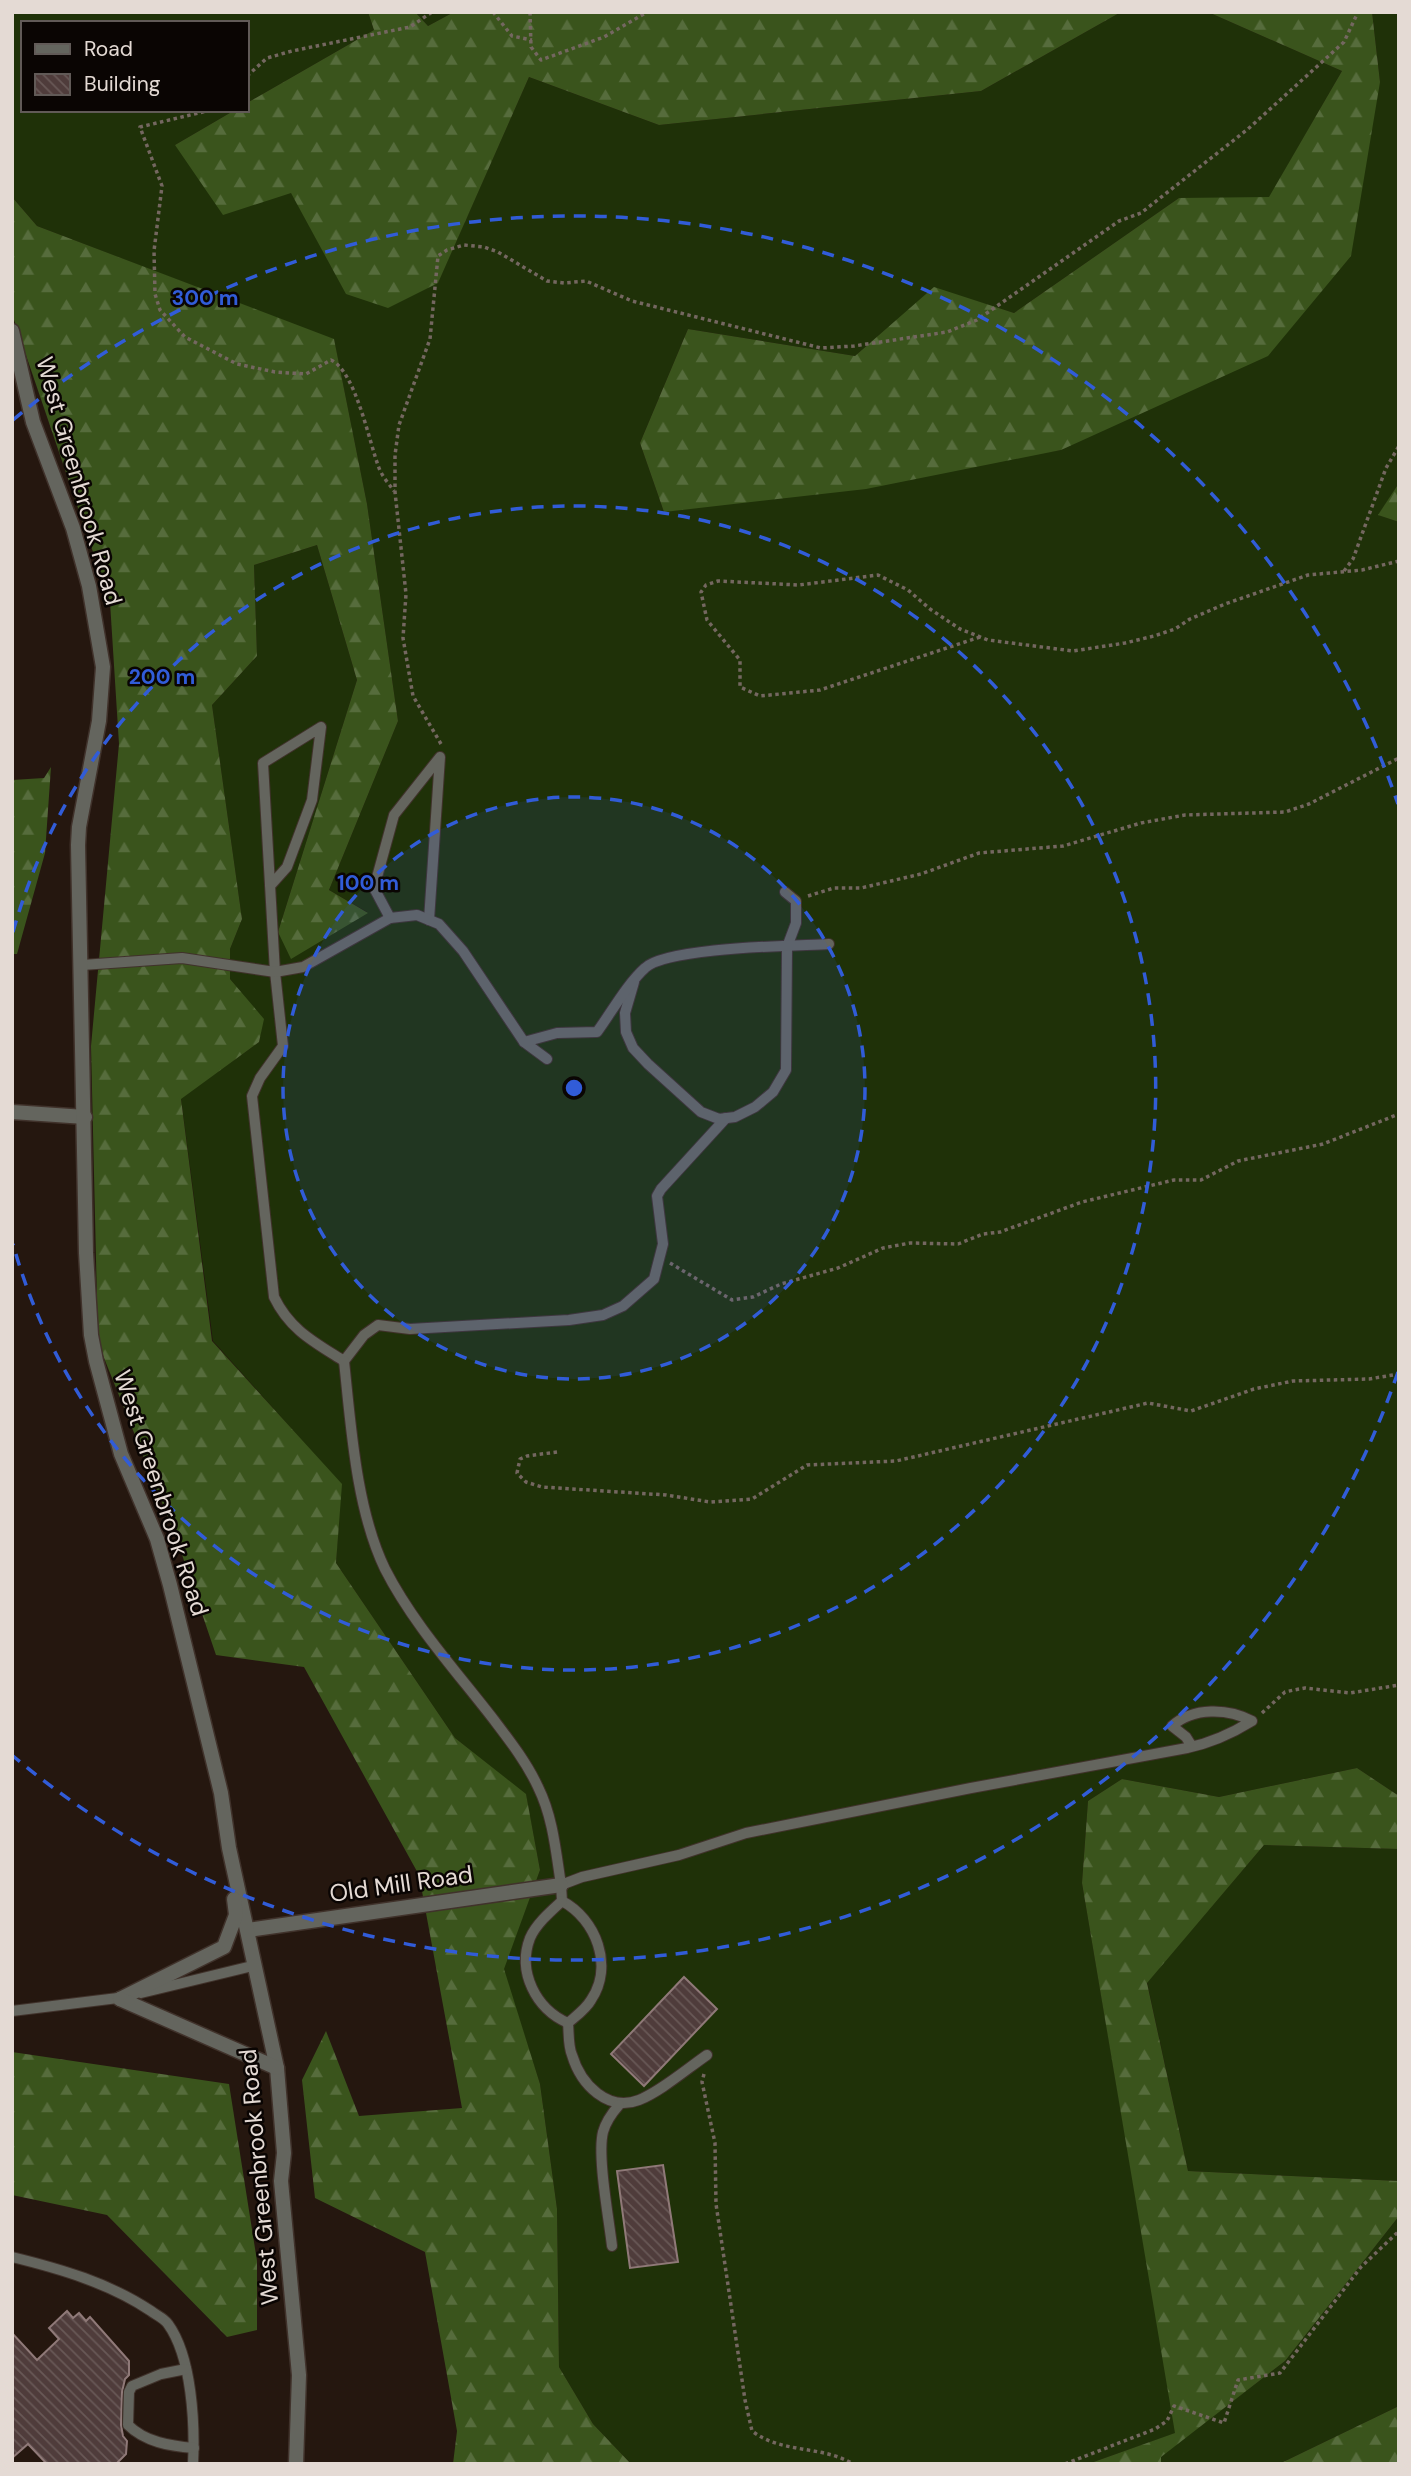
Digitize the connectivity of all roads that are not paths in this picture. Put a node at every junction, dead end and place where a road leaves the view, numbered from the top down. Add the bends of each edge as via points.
1 (12, 331) edge
2 (270, 886) junction
3 (785, 892) dead end
4 (390, 918) junction
5 (429, 920) junction
6 (829, 944) dead end
7 (787, 947) junction
8 (82, 965) junction
9 (275, 972) junction
10 (634, 982) junction
11 (524, 1042) junction
12 (547, 1059) dead end
13 (12, 1112) edge
14 (85, 1117) junction
15 (726, 1118) junction
16 (344, 1361) junction
17 (1187, 1748) junction
18 (229, 1848) junction
19 (561, 1885) junction
20 (562, 1901) junction
21 (248, 1930) junction
22 (256, 1965) junction
23 (120, 1998) junction
24 (12, 2011) edge
25 (568, 2023) junction
26 (707, 2055) road end
27 (277, 2068) junction
28 (619, 2105) junction
29 (612, 2246) dead end
30 (12, 2257) edge
31 (186, 2369) junction
32 (194, 2448) junction
33 (193, 2464) edge
34 (296, 2464) edge

1 - 8 street, West Greenbrook Road via 33,422 73,528 89,586 103,667 99,722 79,827
2 - 2 lane via 287,867 312,800 321,727 263,763
2 - 9 lane
3 - 7 lane via 796,901 796,923
4 - 5 lane via 417,915
4 - 5 lane via 374,888 394,815 440,757
4 - 9 lane via 303,967
5 - 11 lane via 439,924 463,951
6 - 7 lane
7 - 10 lane via 684,953 645,967
7 - 15 lane via 786,1070 773,1092 755,1107
8 - 9 lane via 182,958
8 - 14 street, West Greenbrook Road
9 - 16 lane via 283,1045 252,1096 274,1297 283,1315 306,1338
10 - 11 lane via 597,1032 557,1033
10 - 15 lane via 625,1013 633,1048 701,1112
11 - 12 lane
13 - 14 street
14 - 18 street, West Greenbrook Road via 86,1253 96,1361 121,1454 158,1539 221,1793
15 - 16 lane via 657,1196 663,1244 654,1279 623,1306 603,1315 569,1320 410,1328 378,1325
16 - 19 lane via 363,1499 385,1568 419,1624 514,1747 538,1786 552,1825
17 - 17 lane via 1191,1745 1186,1737 1172,1726 1191,1713 1227,1712 1252,1721 1226,1736
17 - 19 lane via 746,1833
18 - 21 street, West Greenbrook Road
18 - 23 street via 236,1915 224,1947
19 - 20 lane
19 - 21 street, Old Mill Road
20 - 25 lane via 576,1909 600,1948 601,1977 592,2000
20 - 25 lane via 531,1936 524,1962 539,2001 554,2017
21 - 22 street, West Greenbrook Road
22 - 23 lane
22 - 27 street, West Greenbrook Road
23 - 24 lane
23 - 27 street
25 - 28 lane via 571,2055 582,2077 600,2097
26 - 28 lane via 640,2100
27 - 34 street, West Greenbrook Road via 284,2153 281,2181 299,2375
28 - 29 lane via 602,2135
30 - 31 lane via 56,2267 126,2294 167,2322
31 - 32 lane
31 - 32 lane via 132,2386 128,2425 167,2445
32 - 33 lane

